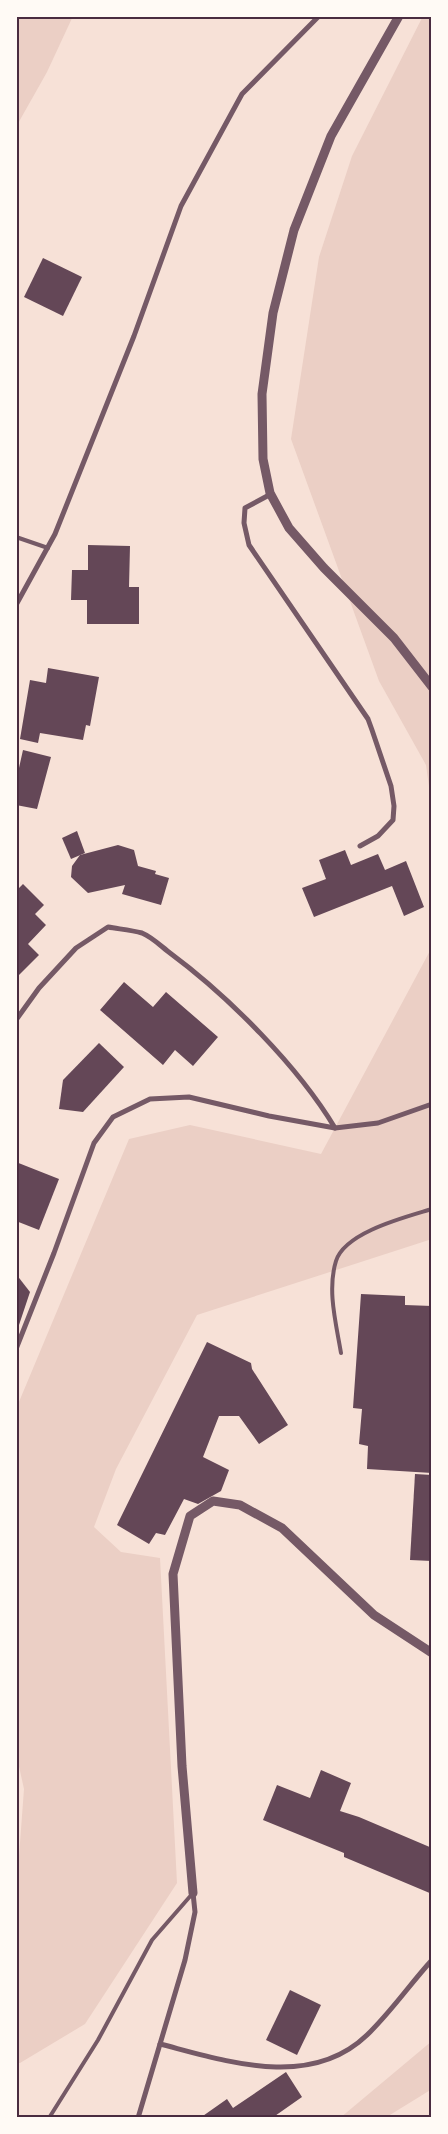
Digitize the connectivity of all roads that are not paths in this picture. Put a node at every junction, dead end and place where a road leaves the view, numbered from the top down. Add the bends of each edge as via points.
1 (319, 16) edge
2 (399, 16) edge
3 (271, 494) junction
4 (16, 537) edge
5 (48, 548) junction
6 (16, 605) edge
7 (432, 687) edge
8 (360, 846) dead end
9 (16, 1020) edge
10 (432, 1104) edge
11 (335, 1128) junction
12 (432, 1209) edge
13 (16, 1349) edge
14 (341, 1353) dead end
15 (432, 1653) edge
16 (193, 1893) junction
17 (432, 1960) edge
18 (160, 2044) junction
19 (49, 2118) edge
20 (138, 2118) edge

1 - 5 street via 242,94 180,206 134,336
2 - 3 street via 331,136 294,230 273,313 262,394 263,459
3 - 7 street via 289,528 394,638
3 - 8 street via 245,508 244,523 249,545 368,719 391,786 393,820 378,836
4 - 5 lane
5 - 6 street
9 - 11 street via 39,988 76,948 108,927 143,934 238,1011 302,1082
10 - 11 street via 378,1123
11 - 13 street via 189,1097 150,1099 113,1117 94,1143
12 - 14 lane via 379,1226 349,1244 336,1259 332,1298
15 - 16 street via 374,1615 282,1528 240,1505 213,1501 190,1516 173,1574 182,1766
16 - 18 street via 195,1912 185,1960
16 - 19 lane via 152,1940 98,2040
17 - 18 street via 367,2035 328,2059 260,2068
18 - 20 street

